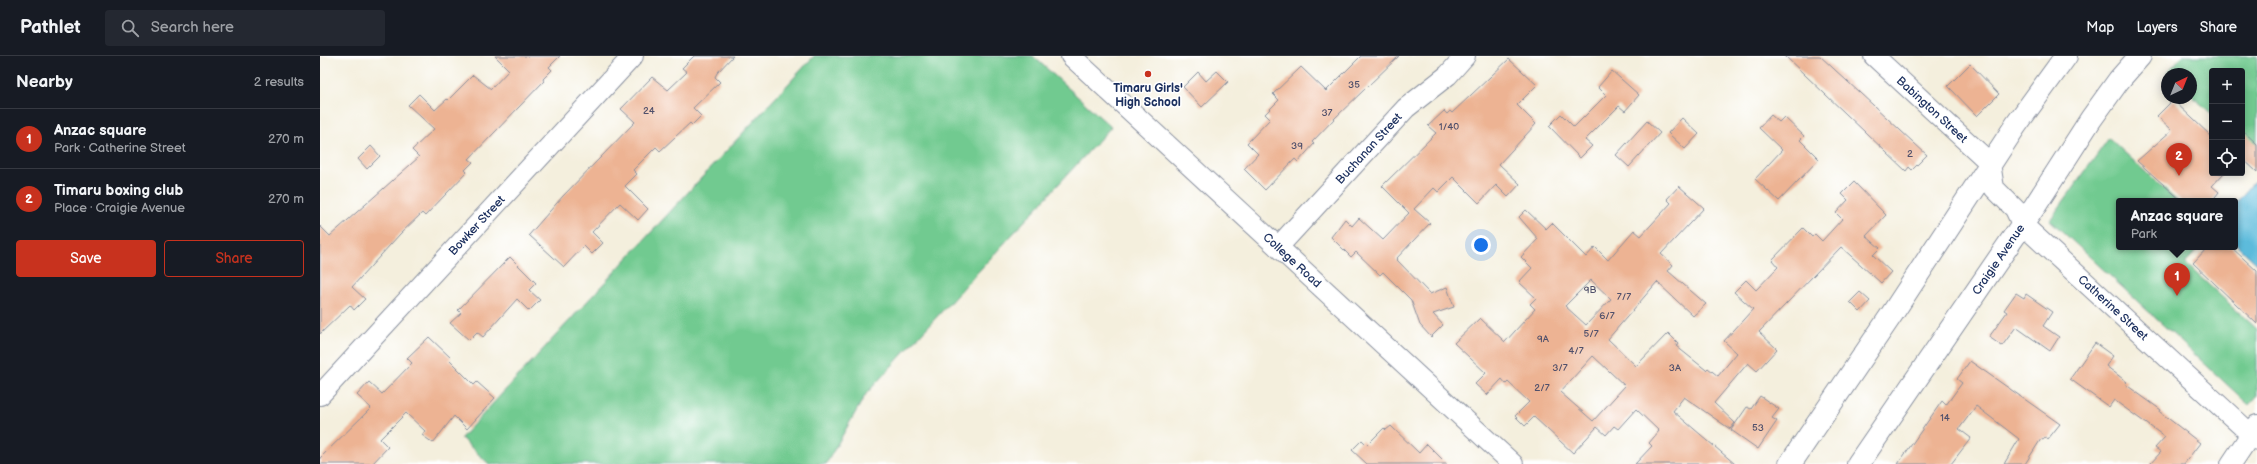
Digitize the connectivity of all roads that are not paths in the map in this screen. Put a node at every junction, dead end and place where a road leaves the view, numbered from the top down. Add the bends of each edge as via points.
1 (633, 56) edge
2 (1071, 56) edge
3 (1465, 56) edge
4 (1874, 56) edge
5 (2066, 56) edge
6 (2140, 56) edge
7 (1990, 163) junction
8 (2022, 224) junction
9 (1278, 247) junction
10 (320, 395) edge
11 (2255, 433) edge
12 (1513, 464) edge
13 (1790, 464) edge
14 (1858, 464) edge
15 (2231, 464) edge

1 - 10 street, Bowker Street
2 - 9 street, College Road
3 - 9 street, Buchanan Street via 1448,75 1406,108
4 - 7 street, Babington Street
5 - 7 highway
6 - 8 highway, Craigie Avenue via 2091,119
7 - 8 street, Catherine Street via 1994,188 2015,209
7 - 13 highway
8 - 11 street, Catherine Street
8 - 14 highway, Craigie Avenue
9 - 12 street, College Road
11 - 15 street

